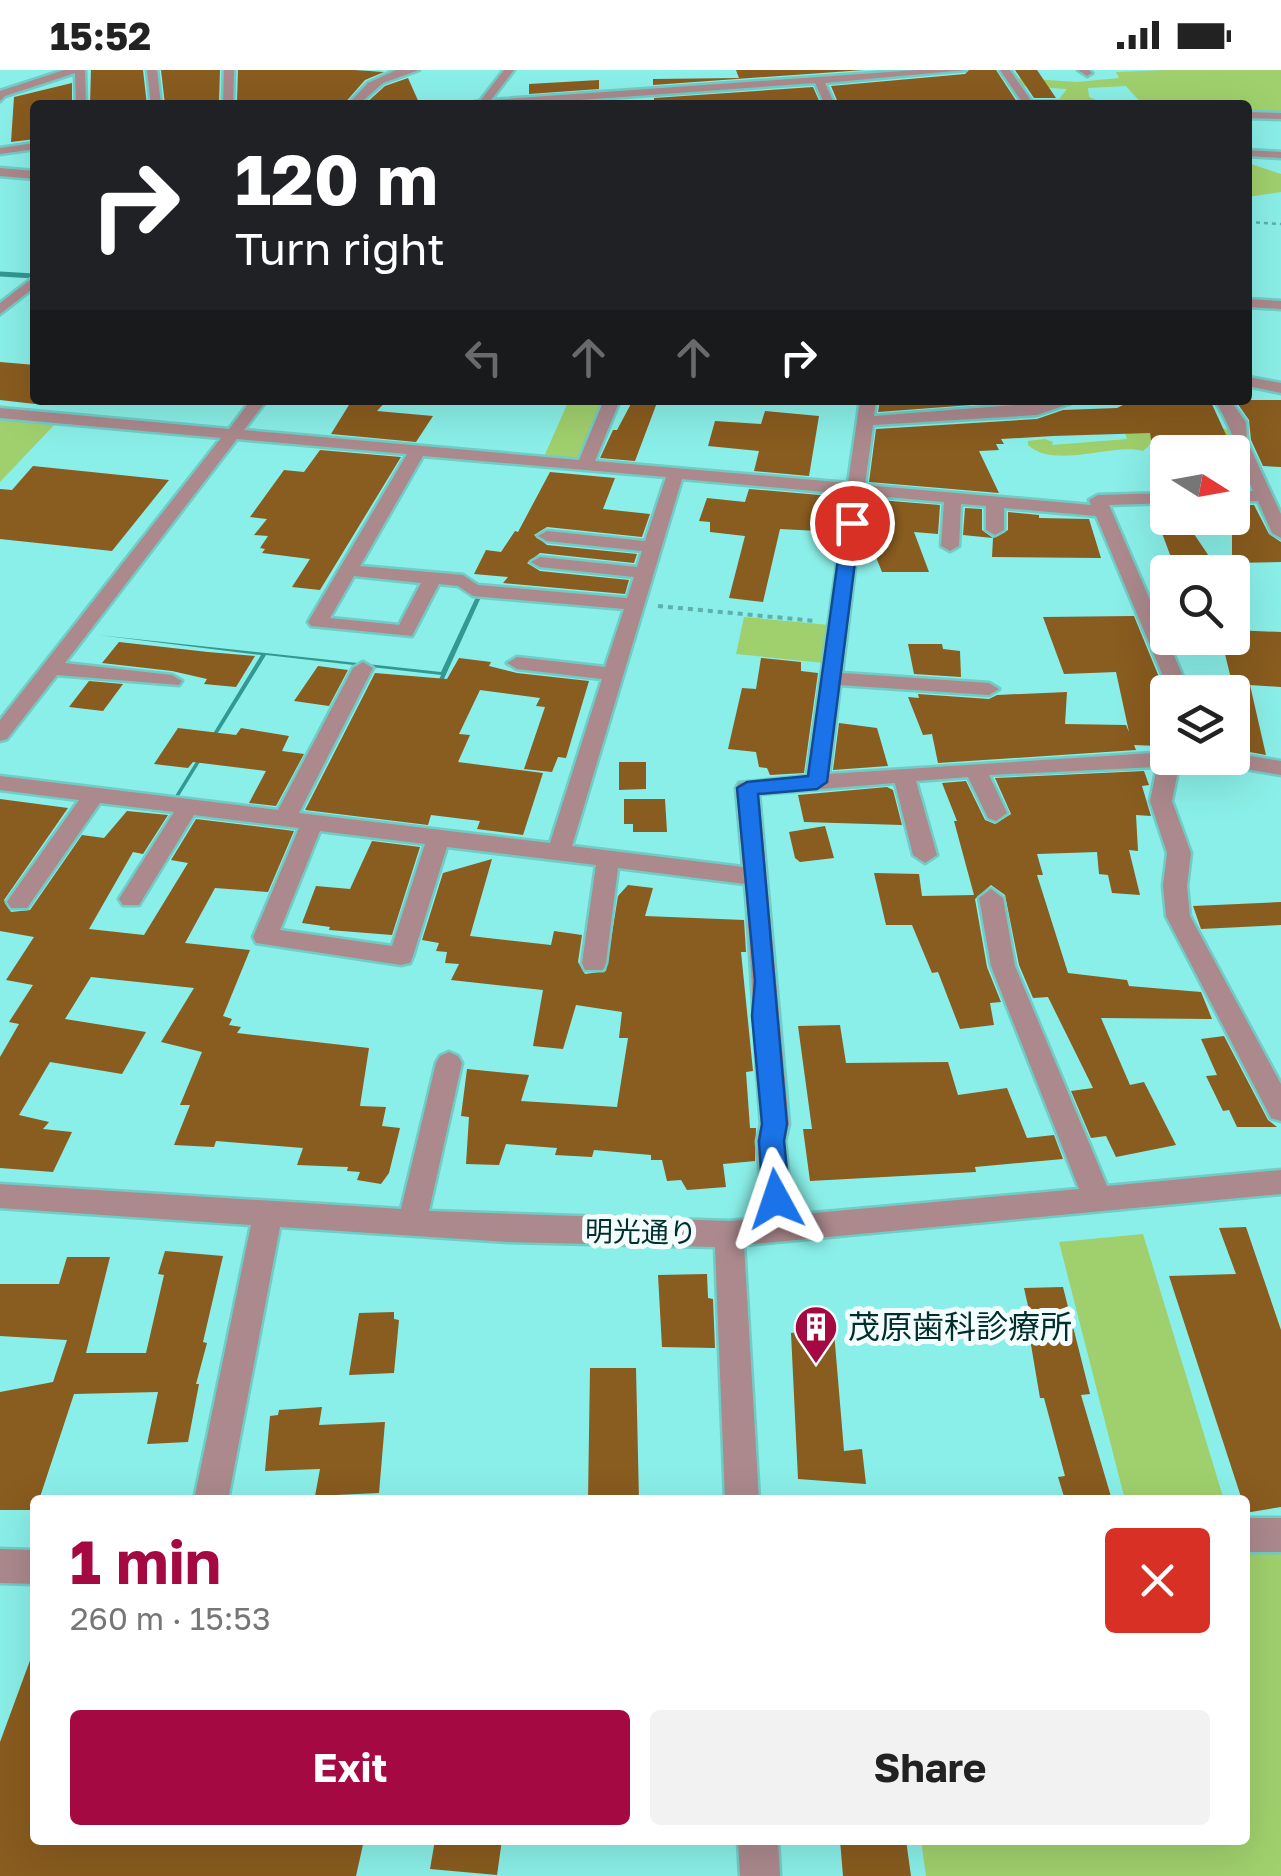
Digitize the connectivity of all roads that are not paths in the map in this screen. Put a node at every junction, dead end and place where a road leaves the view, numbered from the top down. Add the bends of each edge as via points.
1 (77, 70) edge
2 (152, 70) edge
3 (229, 70) edge
4 (414, 70) edge
5 (509, 70) edge
6 (960, 70) edge
7 (1005, 70) edge
8 (820, 82) junction
9 (0, 98) edge
10 (80, 100) edge
11 (155, 100) edge
12 (228, 100) edge
13 (357, 100) edge
14 (485, 100) edge
15 (516, 100) edge
16 (828, 100) edge
17 (1025, 100) edge
18 (1252, 115) edge
19 (1263, 115) junction
20 (1281, 116) edge
21 (1281, 127) edge
22 (30, 147) edge
23 (0, 151) edge
24 (1252, 153) edge
25 (1281, 155) edge
26 (0, 172) edge
27 (30, 175) edge
28 (30, 284) edge
29 (1252, 303) edge
30 (1281, 306) edge
31 (0, 310) edge
32 (1252, 383) edge
33 (1281, 388) edge
34 (255, 405) edge
35 (610, 405) edge
36 (867, 405) edge
37 (1044, 405) edge
38 (1226, 405) edge
39 (0, 413) edge
40 (865, 421) junction
41 (232, 434) junction
42 (417, 451) junction
43 (585, 466) junction
44 (675, 474) junction
45 (856, 489) junction
46 (1250, 496) edge
47 (1264, 496) junction
48 (952, 498) junction
49 (1150, 499) edge
50 (996, 502) junction
51 (1101, 511) junction
52 (995, 530) dead end
53 (1281, 532) edge
54 (547, 536) dead end
55 (653, 546) junction
56 (950, 546) dead end
57 (540, 562) dead end
58 (349, 570) junction
59 (644, 573) junction
60 (433, 578) junction
61 (635, 604) junction
62 (517, 663) dead end
63 (51, 668) junction
64 (364, 668) dead end
65 (613, 674) junction
66 (1172, 675) edge
67 (831, 678) junction
68 (172, 681) dead end
69 (989, 688) dead end
70 (0, 734) edge
71 (1150, 760) edge
72 (1250, 763) edge
73 (1281, 768) edge
74 (975, 769) junction
75 (904, 775) junction
76 (1171, 775) edge
77 (817, 782) junction
78 (0, 783) edge
79 (94, 795) junction
80 (188, 807) junction
81 (996, 813) dead end
82 (285, 819) junction
83 (312, 823) junction
84 (438, 837) junction
85 (558, 852) junction
86 (925, 855) dead end
87 (608, 859) junction
88 (754, 877) junction
89 (991, 898) dead end
90 (131, 900) dead end
91 (19, 902) dead end
92 (594, 963) dead end
93 (448, 1063) dead end
94 (1281, 1110) edge
95 (1281, 1182) edge
96 (0, 1196) edge
97 (1098, 1200) junction
98 (268, 1215) junction
99 (412, 1224) junction
100 (779, 1228) junction
101 (729, 1234) junction
102 (212, 1495) edge
103 (742, 1495) edge
104 (1250, 1535) edge
105 (1281, 1535) edge
106 (0, 1566) edge
107 (30, 1567) edge
108 (758, 1845) edge
109 (760, 1876) edge

1 - 9 street
1 - 10 street
2 - 11 street
3 - 12 street
4 - 13 street via 381,78
5 - 14 street
6 - 8 street
7 - 17 street
8 - 15 street via 692,84
8 - 16 street
18 - 19 street
19 - 20 street
19 - 21 street
22 - 23 street
24 - 25 street
26 - 27 street
28 - 31 street
29 - 30 street
32 - 33 street
34 - 41 street
35 - 43 street
36 - 40 street
37 - 40 street
38 - 47 street
39 - 41 street
40 - 45 street
41 - 42 street
41 - 63 street
42 - 43 street
42 - 58 street
43 - 44 street
44 - 45 street
44 - 55 street
45 - 48 street
45 - 67 street
46 - 47 street
47 - 53 street
48 - 50 street
48 - 56 street
49 - 51 street via 1098,500
50 - 51 street
50 - 52 street
51 - 66 street
54 - 55 street
55 - 59 street
57 - 59 street
58 - 60 street
58 - 60 street via 318,622 405,632
59 - 61 street
60 - 61 street via 464,580 473,590
61 - 65 street
62 - 65 street
63 - 68 street
63 - 70 street
64 - 82 street
65 - 85 street
67 - 69 street
67 - 77 street
71 - 74 street
72 - 73 street
74 - 75 street
74 - 81 street
75 - 77 street
75 - 86 street
76 - 94 street via 1161,800 1179,853 1178,916
77 - 88 street via 747,788
78 - 79 street
79 - 80 street
79 - 91 street
80 - 82 street
80 - 90 street
82 - 83 street
83 - 84 street
83 - 84 street via 265,937 401,956
84 - 85 street
85 - 87 street
87 - 88 street
87 - 92 street
88 - 100 street
89 - 97 street via 1002,966
93 - 99 street
95 - 97 street, 明光通り
96 - 98 street, 明光通り
97 - 100 street, 明光通り
98 - 99 street, 明光通り
98 - 102 street
99 - 101 street, 明光通り
100 - 101 street, 明光通り
101 - 103 street
104 - 105 street
106 - 107 street
108 - 109 street

